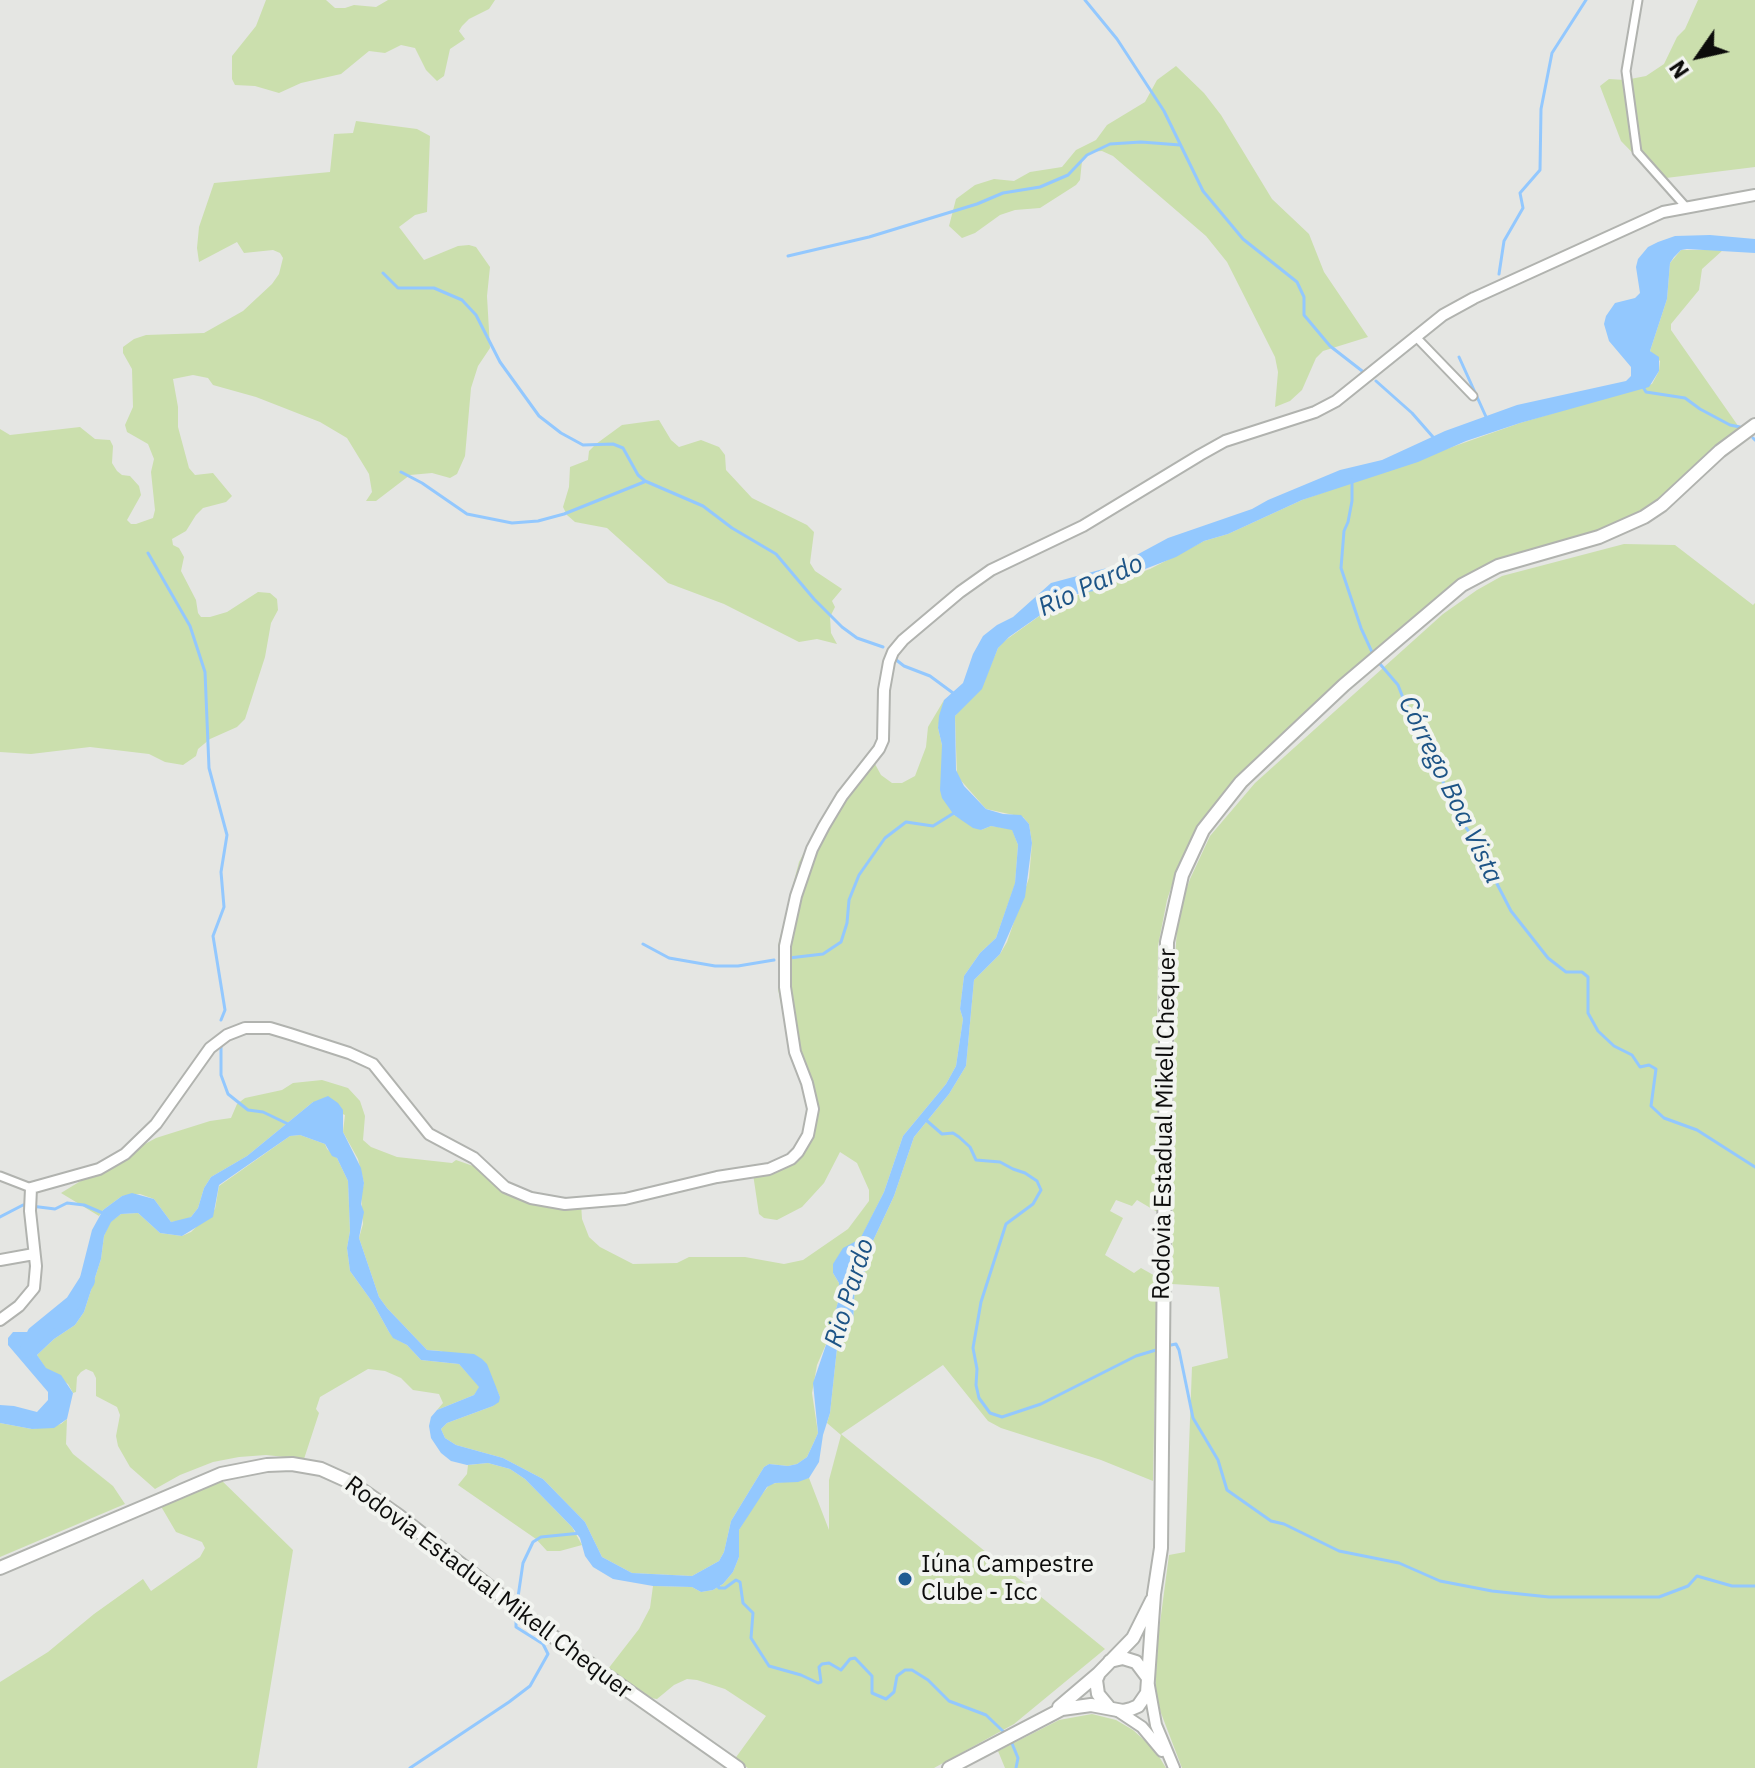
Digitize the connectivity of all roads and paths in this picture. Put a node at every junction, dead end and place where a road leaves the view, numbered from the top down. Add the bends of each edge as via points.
1 (1638, 0) edge
2 (1755, 195) edge
3 (1686, 207) junction
4 (1415, 336) junction
5 (1473, 396) dead end
6 (1755, 425) edge
7 (0, 1176) edge
8 (30, 1200) junction
9 (34, 1254) junction
10 (0, 1260) edge
11 (0, 1320) edge
12 (0, 1568) edge
13 (1154, 1594) junction
14 (1110, 1661) junction
15 (1099, 1673) junction
16 (1148, 1682) junction
17 (1111, 1708) junction
18 (1050, 1714) junction
19 (970, 1763) edge
20 (1172, 1765) edge
21 (738, 1768) edge
22 (949, 1768) edge

1 - 3 street via 1626,71 1637,152
2 - 3 street
3 - 4 street via 1635,223 1487,292
4 - 5 street
4 - 8 street via 1336,401 1225,441 1083,526 991,570 897,646 884,690 883,740 812,849 785,946 795,1052 813,1109 808,1135 791,1159 769,1169 625,1199 565,1204 531,1198 505,1187 474,1158 429,1134 373,1064 257,1027 227,1035 210,1048 156,1124 125,1154
6 - 13 main road, Rodovia Estadual Mikell Chequer via 1644,517 1599,537 1498,566 1444,598 1241,782 1215,812 1187,859 1165,964 1161,1548
7 - 8 street
8 - 9 street
9 - 10 street
9 - 11 street via 34,1288
12 - 21 main road, Rodovia Estadual Mikell Chequer via 221,1474 267,1465 321,1469 352,1483 399,1516 573,1652
13 - 14 main road via 1133,1638
13 - 16 main road
14 - 15 main road
14 - 16 main road via 1136,1662
15 - 17 main road via 1098,1694
15 - 18 main road
16 - 17 main road via 1138,1706
16 - 20 street via 1156,1725
17 - 18 main road via 1077,1705
17 - 20 street via 1142,1727
18 - 19 main road via 986,1748
19 - 22 main road

